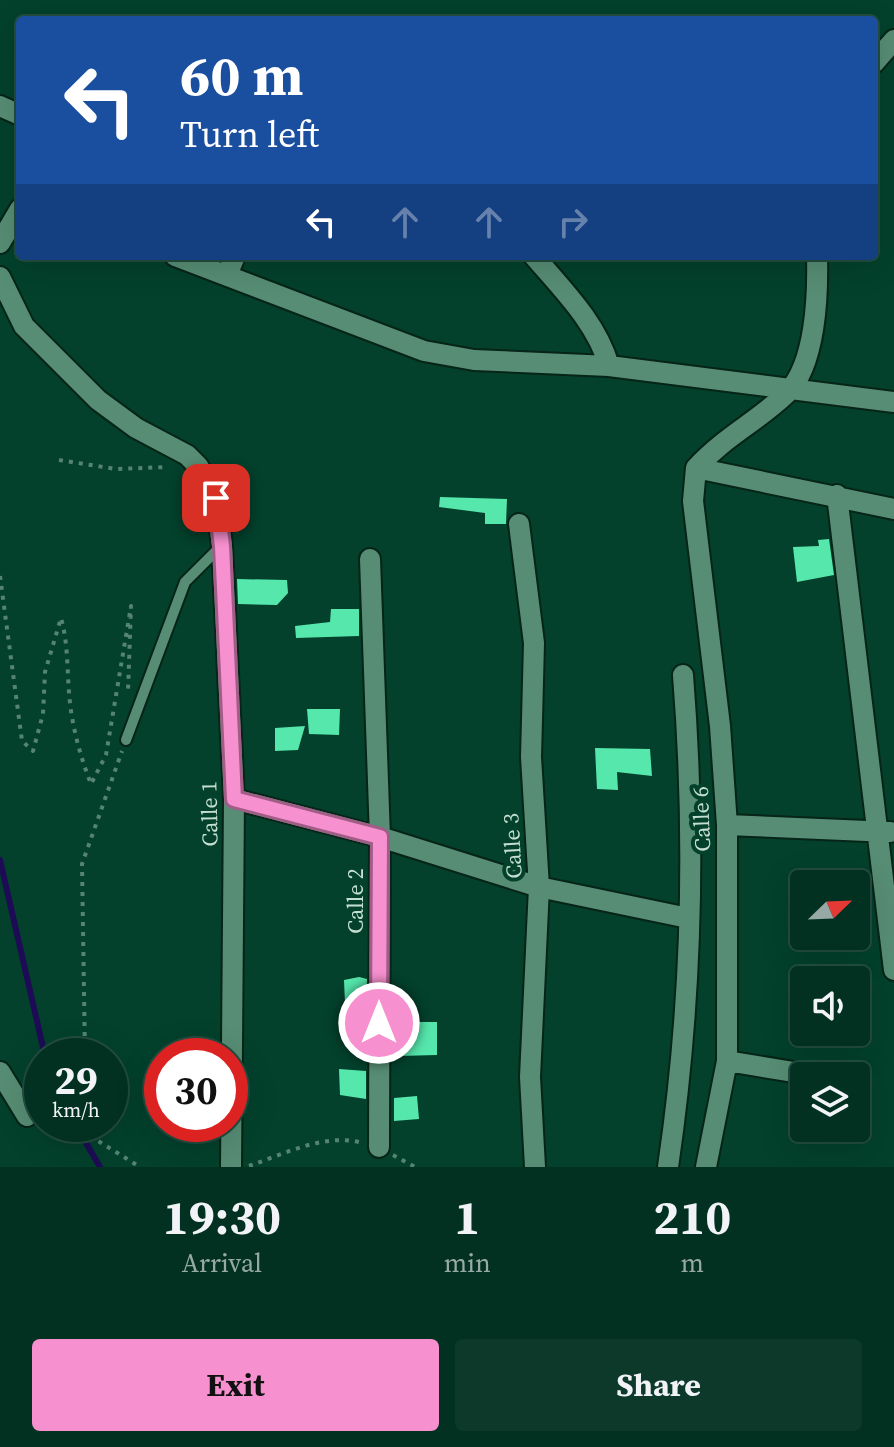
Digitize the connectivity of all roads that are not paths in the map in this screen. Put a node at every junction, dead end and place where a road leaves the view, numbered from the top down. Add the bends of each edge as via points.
1 (894, 40) edge
2 (878, 58) edge
3 (16, 216) edge
4 (0, 243) edge
5 (200, 260) edge
6 (537, 260) edge
7 (817, 260) edge
8 (231, 265) edge
9 (0, 277) edge
10 (609, 366) junction
11 (789, 391) junction
12 (894, 402) edge
13 (696, 468) junction
14 (837, 495) junction
15 (894, 509) edge
16 (519, 524) dead end
17 (222, 546) junction
18 (370, 559) dead end
19 (683, 675) dead end
20 (126, 740) road end
21 (234, 799) junction
22 (727, 825) junction
23 (887, 832) edge
24 (380, 837) junction
25 (539, 887) junction
26 (688, 918) junction
27 (894, 970) edge
28 (727, 1061) junction
29 (790, 1071) edge
30 (0, 1072) edge
31 (24, 1111) edge
32 (379, 1147) road end
33 (231, 1167) edge
34 (535, 1167) edge
35 (668, 1167) edge
36 (706, 1167) edge

1 - 2 street
3 - 4 street
5 - 8 street
6 - 10 street via 587,321
7 - 11 street via 819,302 810,346
8 - 10 street via 424,351 474,360
9 - 17 street, Calle 1 via 24,326 98,400 198,466 216,498
10 - 11 street
11 - 12 street
11 - 13 street via 719,443
13 - 14 street
13 - 22 street, Calle 6 via 693,501
14 - 15 street
14 - 23 street
16 - 25 street, Calle 3 via 534,643 531,757
17 - 20 lane via 185,582
17 - 21 street, Calle 1
18 - 24 street, Calle 2
19 - 26 street via 690,770
21 - 24 street
21 - 33 street, Calle 1
22 - 23 street
22 - 28 street, Calle 6
23 - 27 street
24 - 25 street
24 - 32 street, Calle 2
25 - 26 street
25 - 34 street, Calle 3 via 530,1077
26 - 35 street via 683,1068
28 - 29 street
28 - 36 street, Calle 6
30 - 31 street

